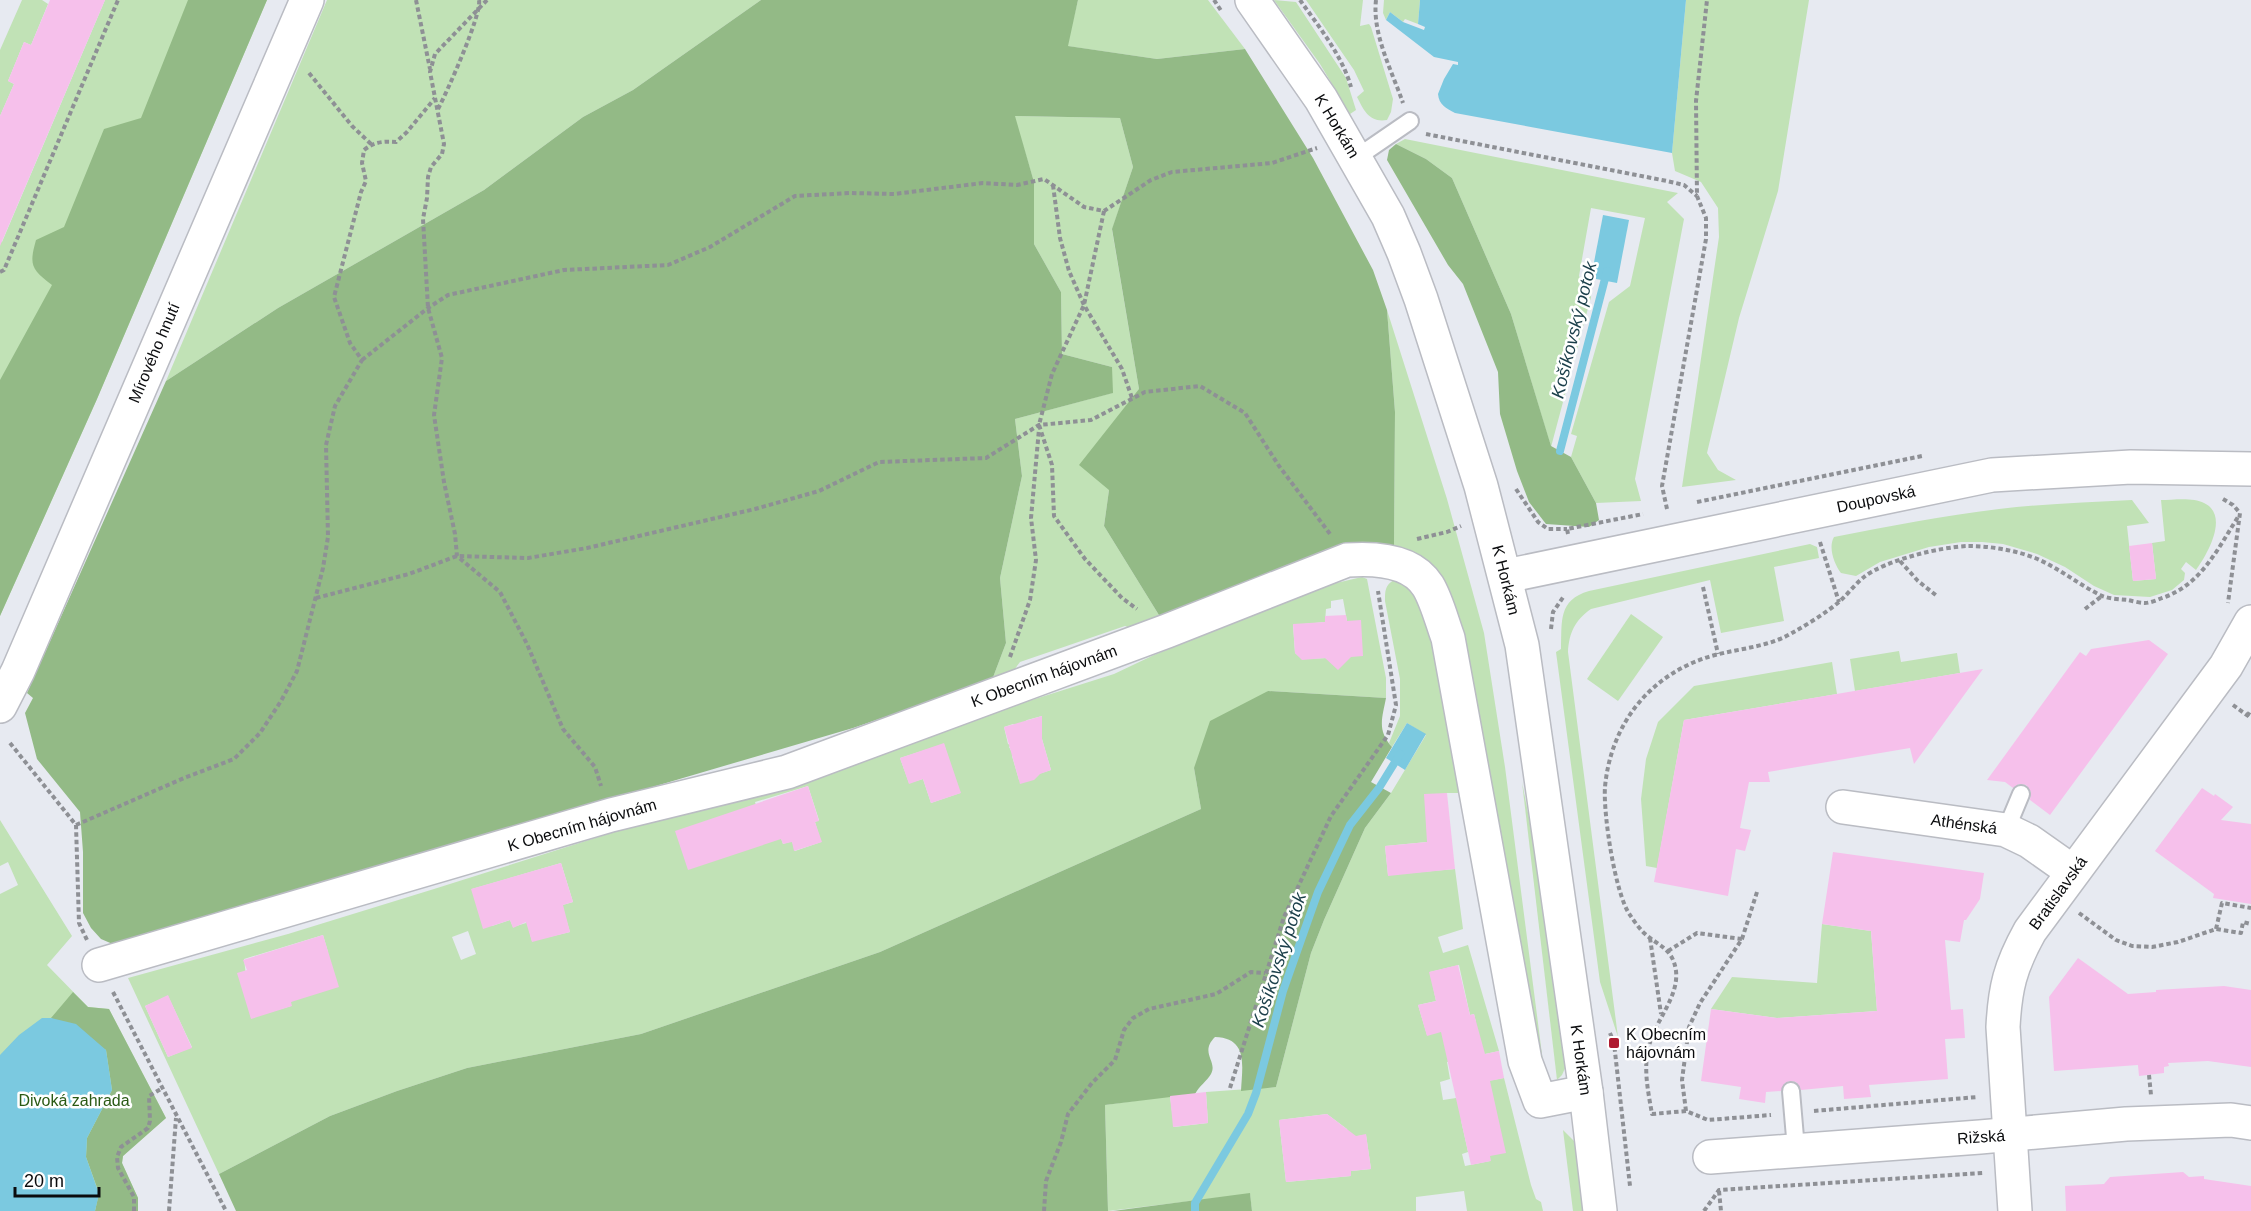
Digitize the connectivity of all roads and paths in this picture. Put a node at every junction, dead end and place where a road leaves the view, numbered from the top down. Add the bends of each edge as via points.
1 (118, 0) edge
2 (308, 0) edge
3 (416, 0) edge
4 (479, 0) edge
5 (487, 0) edge
6 (1252, 0) edge
7 (1376, 0) edge
8 (1707, 0) edge
9 (480, 7) junction
10 (282, 58) junction
11 (430, 72) junction
12 (435, 98) junction
13 (438, 109) junction
14 (1410, 121) junction
15 (371, 144) junction
16 (1318, 148) dead end
17 (1356, 158) junction
18 (1053, 184) junction
19 (1697, 196) junction
20 (1104, 211) junction
21 (2, 271) edge
22 (0, 279) edge
23 (1084, 305) junction
24 (428, 308) junction
25 (362, 360) junction
26 (1132, 398) junction
27 (1039, 425) junction
28 (2251, 469) edge
29 (2216, 497) dead end
30 (1667, 509) dead end
31 (1461, 526) dead end
32 (1819, 536) dead end
33 (457, 556) junction
34 (1347, 560) junction
35 (1900, 561) junction
36 (1388, 562) junction
37 (1506, 576) junction
38 (1703, 587) dead end
39 (1568, 593) dead end
40 (2102, 596) junction
41 (1936, 597) dead end
42 (316, 598) junction
43 (1839, 602) junction
44 (2085, 609) dead end
45 (2251, 622) edge
46 (1167, 631) junction
47 (1550, 639) dead end
48 (1718, 654) junction
49 (1010, 659) dead end
50 (2225, 700) dead end
51 (0, 706) edge
52 (2251, 710) edge
53 (2249, 717) edge
54 (10, 743) dead end
55 (2021, 794) dead end
56 (1843, 807) dead end
57 (611, 815) junction
58 (75, 825) junction
59 (2006, 830) junction
60 (2073, 872) junction
61 (1757, 892) dead end
62 (2071, 908) dead end
63 (2251, 908) edge
64 (2251, 924) edge
65 (2216, 929) junction
66 (1650, 938) junction
67 (1742, 939) junction
68 (1668, 951) junction
69 (99, 965) junction
70 (1265, 973) junction
71 (1662, 1016) junction
72 (2149, 1075) dead end
73 (1230, 1088) dead end
74 (162, 1089) junction
75 (1791, 1091) dead end
76 (1586, 1092) junction
77 (1980, 1096) dead end
78 (2152, 1105) dead end
79 (1686, 1111) junction
80 (1793, 1113) junction
81 (176, 1118) junction
82 (2251, 1123) edge
83 (2010, 1134) junction
84 (1796, 1149) junction
85 (1710, 1157) dead end
86 (2013, 1174) junction
87 (134, 1211) edge
88 (169, 1211) edge
89 (226, 1211) edge
90 (1044, 1211) edge
91 (1600, 1211) edge
92 (1704, 1211) edge
93 (2015, 1211) edge

1 - 21 path
2 - 10 street, Mírového hnutí
3 - 11 path
4 - 9 path
5 - 9 path
6 - 17 street, K Horkám via 1321,99
7 - 14 path via 1377,28
8 - 19 path via 1696,101
9 - 11 path via 435,54
9 - 13 path via 469,42
10 - 15 path via 313,77
10 - 51 street, Mírového hnutí
11 - 12 path
12 - 13 path
12 - 15 path via 396,142
13 - 24 path via 444,144 428,177 423,219
14 - 17 lane
14 - 19 path via 1417,130 1436,136 1667,181 1684,185
15 - 25 path via 364,150 366,181 334,297 350,343
16 - 20 path via 1272,163 1172,172 1150,180
17 - 37 street, K Horkám via 1388,216 1421,299
18 - 20 path via 1084,207
18 - 23 path via 1060,238
18 - 24 path via 1044,179 1017,185 983,183 894,194 795,196 710,247 668,265 564,270 448,295
19 - 30 path via 1706,218 1706,239 1662,486
20 - 23 path
21 - 22 path
23 - 26 path via 1122,369
23 - 27 path via 1052,374
24 - 25 path
24 - 33 path via 442,358 434,415
25 - 42 path via 335,406 326,445 328,537
26 - 27 path via 1091,420
26 - 34 path via 1145,392 1200,386 1245,413
27 - 33 path via 986,458 879,462 819,491 587,548 528,558
27 - 46 path via 1052,465 1054,516 1085,559 1122,598
27 - 49 path via 1032,518 1036,560 1030,600
28 - 37 street, Doupovská via 2131,467 1992,475
29 - 40 path via 2240,513 2203,571 2178,593 2146,603
31 - 36 path via 1415,539
32 - 43 path
33 - 42 path via 409,574
33 - 57 path via 500,592 563,729 595,767
34 - 36 street, K Obecním hájovnám
34 - 46 street, K Obecním hájovnám
35 - 40 path via 1927,551 1966,546 2000,548 2035,558
35 - 41 path
35 - 43 path via 1867,574
36 - 70 path via 1377,585 1396,705 1388,735 1331,816 1284,917
36 - 76 street via 1412,571 1427,585 1448,638 1526,1061 1540,1101
37 - 76 street, K Horkám via 1522,645
38 - 48 path
39 - 47 path via 1553,612
40 - 44 path
42 - 58 path via 297,671 260,733 234,759
43 - 48 path via 1776,641
45 - 60 street, Bratislavská via 2226,666
46 - 57 street, K Obecním hájovnám via 787,771
48 - 66 path via 1688,665 1653,687 1613,745 1605,802 1615,876 1624,907
50 - 53 path
52 - 53 path
54 - 58 path
55 - 59 lane
56 - 59 street, Athénská
57 - 69 street, K Obecním hájovnám
58 - 69 path via 79,923
59 - 60 street, Athénská
60 - 83 street, Bratislavská via 2030,932 2008,978 2003,1028
61 - 67 path
62 - 65 path via 2116,940 2132,946 2161,946
63 - 65 path via 2222,903
64 - 65 path via 2242,922 2241,933
66 - 68 path
66 - 71 path
67 - 68 path via 1697,933
67 - 79 path via 1689,1027 1682,1080
68 - 71 path via 1676,975
69 - 74 path
70 - 73 path
70 - 90 path via 1251,972 1216,994 1149,1009 1133,1018 1124,1030 1115,1060 1068,1114 1046,1181
71 - 79 path via 1649,1045 1646,1064 1652,1114
72 - 78 path
74 - 81 path
74 - 87 path via 149,1096 148,1128 121,1147 117,1157 118,1168 134,1197
75 - 80 lane
76 - 91 street, K Horkám
77 - 80 path
79 - 80 path via 1708,1120
80 - 84 lane
81 - 88 path
81 - 89 path
82 - 83 street, Rižská via 2231,1120 2126,1124
83 - 84 street, Rižská
83 - 86 street, Bratislavská
84 - 85 street, Rižská
86 - 92 path via 1719,1190
86 - 93 street, Bratislavská

